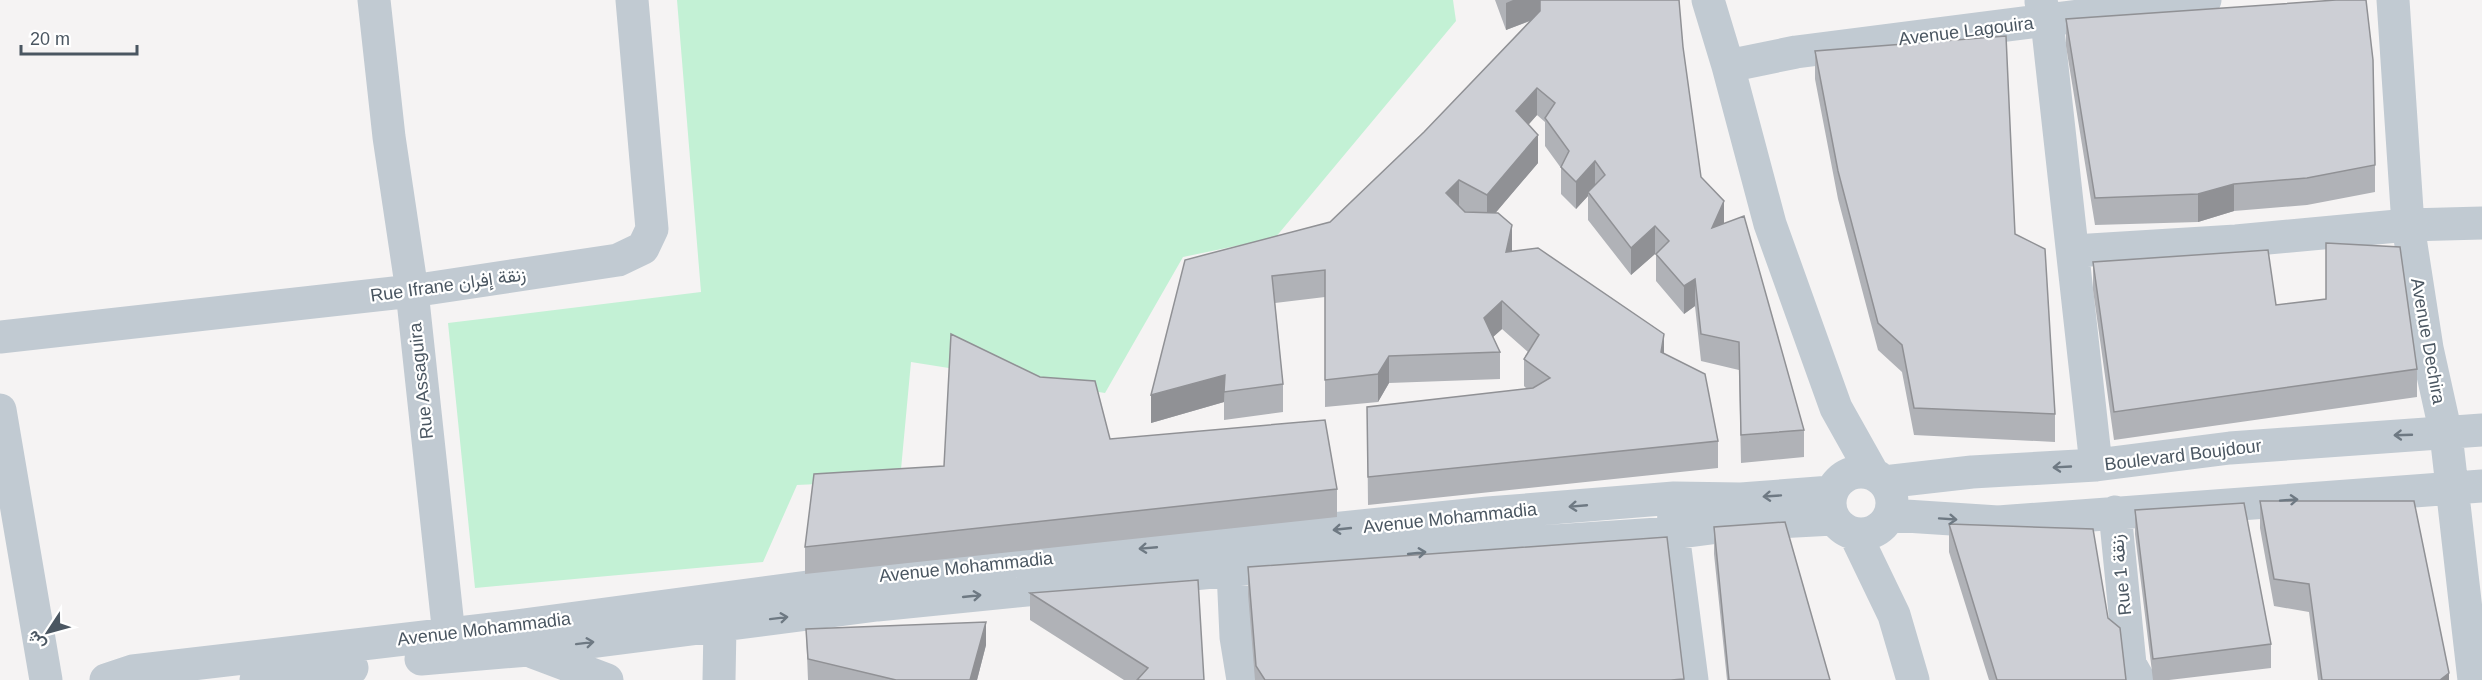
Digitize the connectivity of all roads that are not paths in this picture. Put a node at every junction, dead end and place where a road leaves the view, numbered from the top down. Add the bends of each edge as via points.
1 (374, 0) edge
2 (632, 0) edge
3 (1708, 0) edge
4 (2205, 0) edge
5 (2393, 0) edge
6 (2044, 11) edge
7 (1728, 66) junction
8 (2482, 223) edge
9 (2408, 225) junction
10 (2074, 251) junction
11 (412, 291) junction
12 (0, 338) edge
13 (1836, 408) junction
14 (0, 410) edge
15 (2482, 430) edge
16 (2446, 434) junction
17 (2096, 465) junction
18 (1879, 478) junction
19 (2467, 487) edge
20 (1674, 498) junction
21 (1840, 506) junction
22 (2115, 513) junction
23 (1888, 518) junction
24 (1673, 533) junction
25 (1220, 542) junction
26 (1233, 571) junction
27 (1894, 615) junction
28 (720, 626) junction
29 (449, 645) junction
30 (510, 652) edge
31 (46, 680) edge
32 (106, 680) edge
33 (256, 680) edge
34 (607, 680) edge
35 (719, 680) edge
36 (1243, 680) edge
37 (1692, 680) edge
38 (1913, 680) edge
39 (2139, 680) edge
40 (2474, 680) edge

1 - 11 street, Rue Assaguira via 388,137
2 - 11 street, Rue Ifrane زنقة إفران via 652,229 643,248 618,260
3 - 7 street
4 - 6 street, Avenue Lagouira
5 - 9 street, Avenue Dechira
6 - 7 street, Avenue Lagouira
6 - 10 street
7 - 13 street via 1770,224
8 - 9 street
9 - 10 street
9 - 16 street, Avenue Dechira via 2427,348
10 - 17 street
11 - 12 street, Rue Ifrane زنقة إفران
11 - 29 street, Rue Assaguira
13 - 18 street
13 - 21 street
14 - 31 street
15 - 16 street, Boulevard Boujdour
16 -> 17 street, Boulevard Boujdour via 2230,448
16 - 19 street, Avenue Dechira
17 -> 18 street, Boulevard Boujdour
18 - 21 street via 1857,472
18 - 23 street via 1892,498
22 -> 19 street
19 - 40 street, Avenue Dechira
21 -> 20 street, Avenue Mohammadia
20 - 24 street
20 -> 25 street, Avenue Mohammadia via 1488,513
21 - 23 street via 1873,532
21 - 24 street, Avenue Mohammadia
21 - 27 street
23 -> 22 street via 1998,522
22 - 39 street, Rue 1 زنقة via 2130,664
23 - 27 street
26 -> 24 street, Avenue Mohammadia via 1496,545
24 - 37 street
25 - 26 street
25 -> 30 street, Avenue Mohammadia via 958,567
28 -> 26 street, Avenue Mohammadia via 877,605
26 - 36 street via 1236,637
27 - 38 street
30 -> 28 street, Avenue Mohammadia
28 - 35 street
29 - 30 street, Avenue Mohammadia
29 - 32 street, Avenue Mohammadia via 133,671
29 - 33 street, Avenue Mohammadia
30 - 34 street

